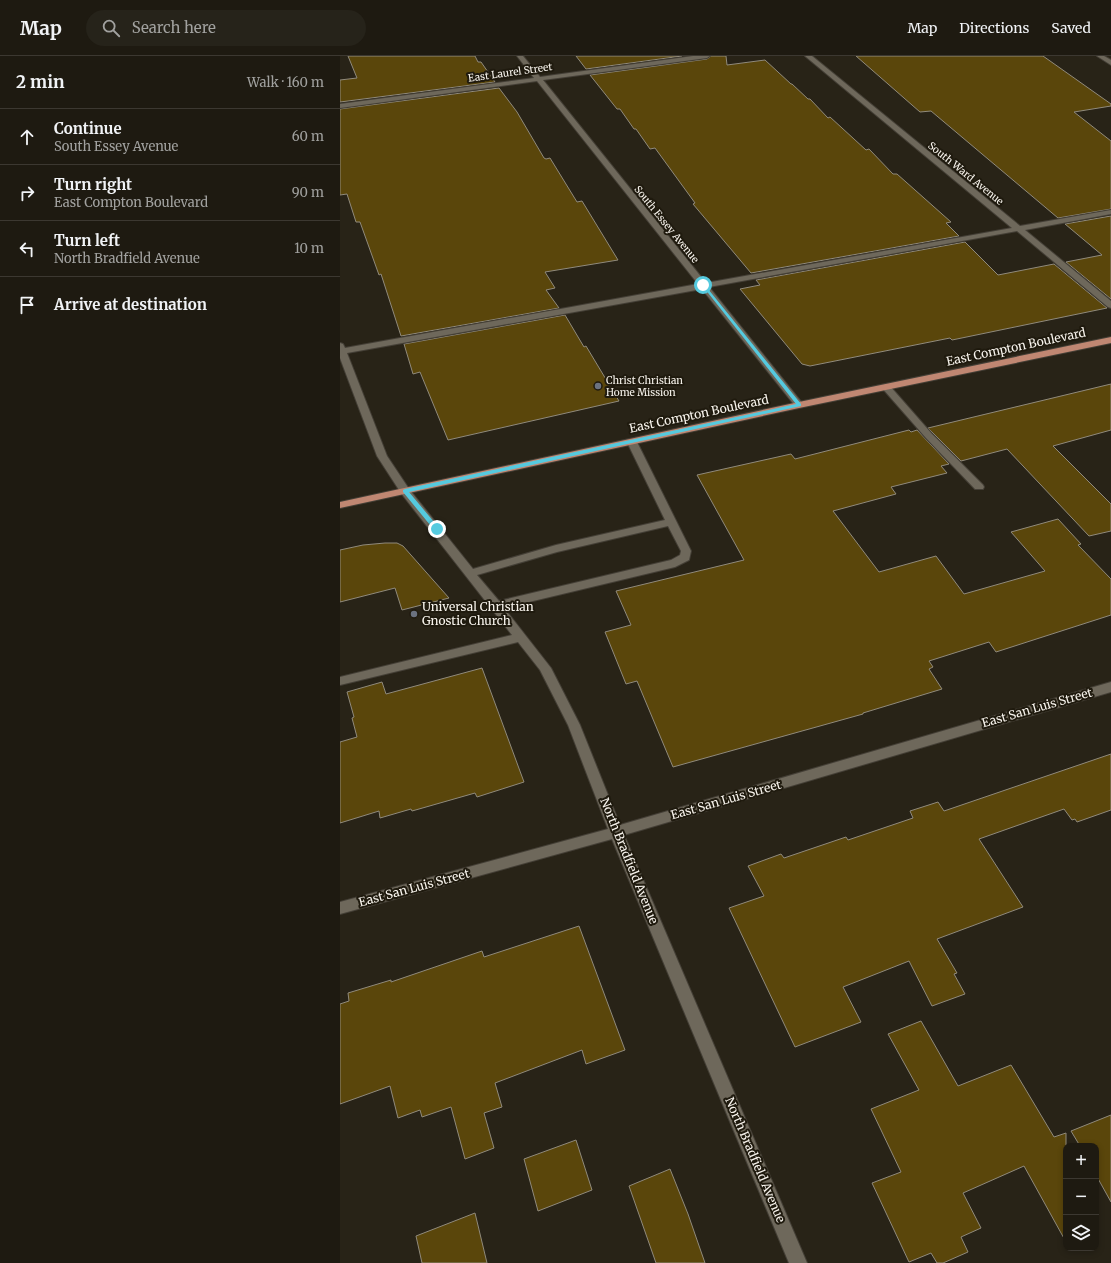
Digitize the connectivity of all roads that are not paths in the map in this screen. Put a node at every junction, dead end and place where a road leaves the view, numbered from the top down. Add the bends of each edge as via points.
1 (520, 56) edge
2 (707, 56) edge
3 (808, 56) edge
4 (1100, 56) edge
5 (1111, 63) edge
6 (537, 78) junction
7 (340, 106) edge
8 (1111, 212) edge
9 (1017, 228) junction
10 (703, 285) junction
11 (1111, 305) edge
12 (1111, 340) edge
13 (341, 350) edge
14 (886, 387) junction
15 (799, 405) junction
16 (632, 442) junction
17 (979, 487) dead end
18 (405, 491) junction
19 (340, 505) edge
20 (672, 522) junction
21 (471, 573) junction
22 (496, 606) junction
23 (521, 638) junction
24 (340, 681) edge
25 (1111, 687) edge
26 (616, 832) junction
27 (340, 908) edge
28 (798, 1263) edge

1 - 6 street, South Essey Avenue
2 - 6 street, East Laurel Street
3 - 9 street, South Ward Avenue
4 - 5 street
6 - 7 street, East Laurel Street
6 - 10 street, South Essey Avenue
8 - 9 street
9 - 10 street
9 - 11 street, South Ward Avenue
10 - 13 street
10 - 15 street, South Essey Avenue
12 - 14 main road, East Compton Boulevard
13 - 18 street, North Bradfield Avenue via 382,456
14 - 15 main road, East Compton Boulevard
14 - 17 street
15 - 16 main road, East Compton Boulevard
16 - 18 main road, East Compton Boulevard
16 - 20 street
18 - 19 main road, East Compton Boulevard
18 - 21 street, North Bradfield Avenue
20 - 21 street via 556,548
20 - 22 street via 686,551 685,557 675,562
21 - 22 street, North Bradfield Avenue
22 - 23 street, North Bradfield Avenue
23 - 24 street
23 - 26 street, North Bradfield Avenue via 545,668 574,725
25 - 26 street, East San Luis Street
26 - 27 street, East San Luis Street
26 - 28 street, North Bradfield Avenue

